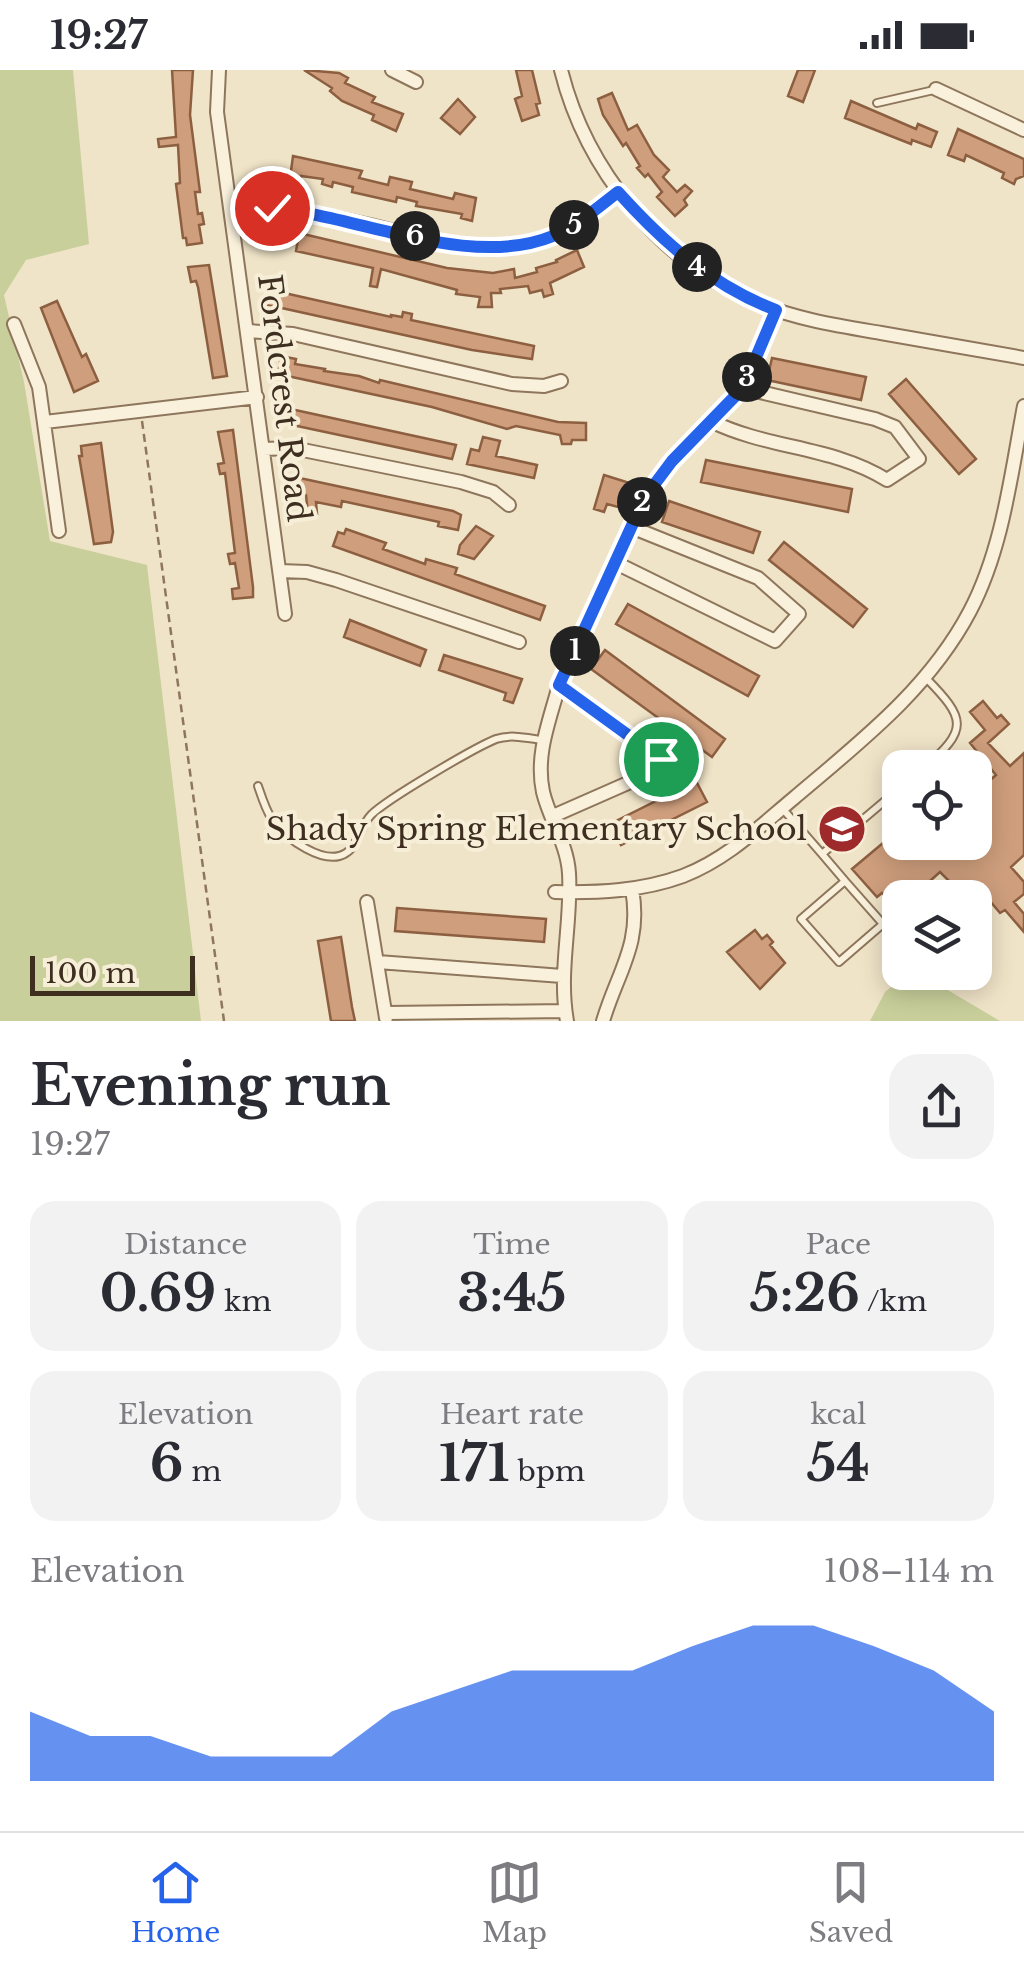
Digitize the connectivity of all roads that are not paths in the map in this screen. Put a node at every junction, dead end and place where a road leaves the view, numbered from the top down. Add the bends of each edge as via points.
1 (219, 70) edge
2 (392, 70) edge
3 (561, 70) edge
4 (416, 82) dead end
5 (936, 89) joint
6 (877, 103) dead end
7 (1024, 130) edge
8 (618, 192) junction
9 (232, 209) junction
10 (776, 310) junction
11 (14, 324) dead end
12 (248, 331) junction
13 (1024, 358) edge
14 (561, 381) dead end
15 (743, 388) junction
16 (257, 397) junction
17 (1024, 406) edge
18 (710, 421) junction
19 (45, 422) junction
20 (263, 449) junction
21 (509, 505) dead end
22 (630, 526) junction
23 (59, 531) dead end
24 (616, 563) junction
25 (280, 571) junction
26 (284, 614) dead end
27 (519, 642) dead end
28 (925, 677) junction
29 (559, 685) junction
30 (544, 740) junction
31 (945, 750) edge
32 (258, 786) dead end
33 (882, 803) edge
34 (782, 808) junction
35 (552, 816) junction
36 (822, 854) junction
37 (845, 880) junction
38 (632, 889) junction
39 (562, 892) junction
40 (367, 902) dead end
41 (378, 962) junction
42 (562, 976) junction
43 (566, 1016) edge
44 (386, 1017) edge
45 (603, 1021) edge

1 - 9 street, Fordcrest Road via 217,112
2 - 4 street
3 - 8 street via 586,136
5 - 6 lane
5 - 7 street
8 - 9 street via 557,234 490,248 293,210
8 - 10 street via 696,267
9 - 12 street, Fordcrest Road
10 - 13 street
10 - 15 street
11 - 19 street
12 - 14 street via 293,334 512,384
12 - 16 street, Fordcrest Road
15 - 18 street
15 - 18 street via 895,426 919,459 888,480 848,460 748,437
16 - 19 street
16 - 20 street, Fordcrest Road
17 - 28 street via 984,578
18 - 22 street via 672,461
19 - 23 street
20 - 21 street via 293,448 461,482
20 - 25 street, Fordcrest Road
22 - 24 street
22 - 24 street via 758,578 799,614 775,641
24 - 29 street
25 - 26 street, Fordcrest Road
25 - 27 street via 336,580
28 - 31 lane via 957,722
28 - 34 street via 884,722
29 - 30 street
29 - 35 street via 655,752 661,763
30 - 32 lane via 495,740 378,808 340,856 320,854 281,830
30 - 35 street via 541,778
33 - 36 lane
34 - 36 lane
34 - 38 street via 716,860
35 - 39 street via 566,848
36 - 37 lane
37 - 37 lane via 801,918 838,962 883,924
38 - 39 street
38 - 45 street via 634,939
39 - 42 street
40 - 41 street
41 - 42 street
41 - 44 street
42 - 43 street
43 - 44 street

